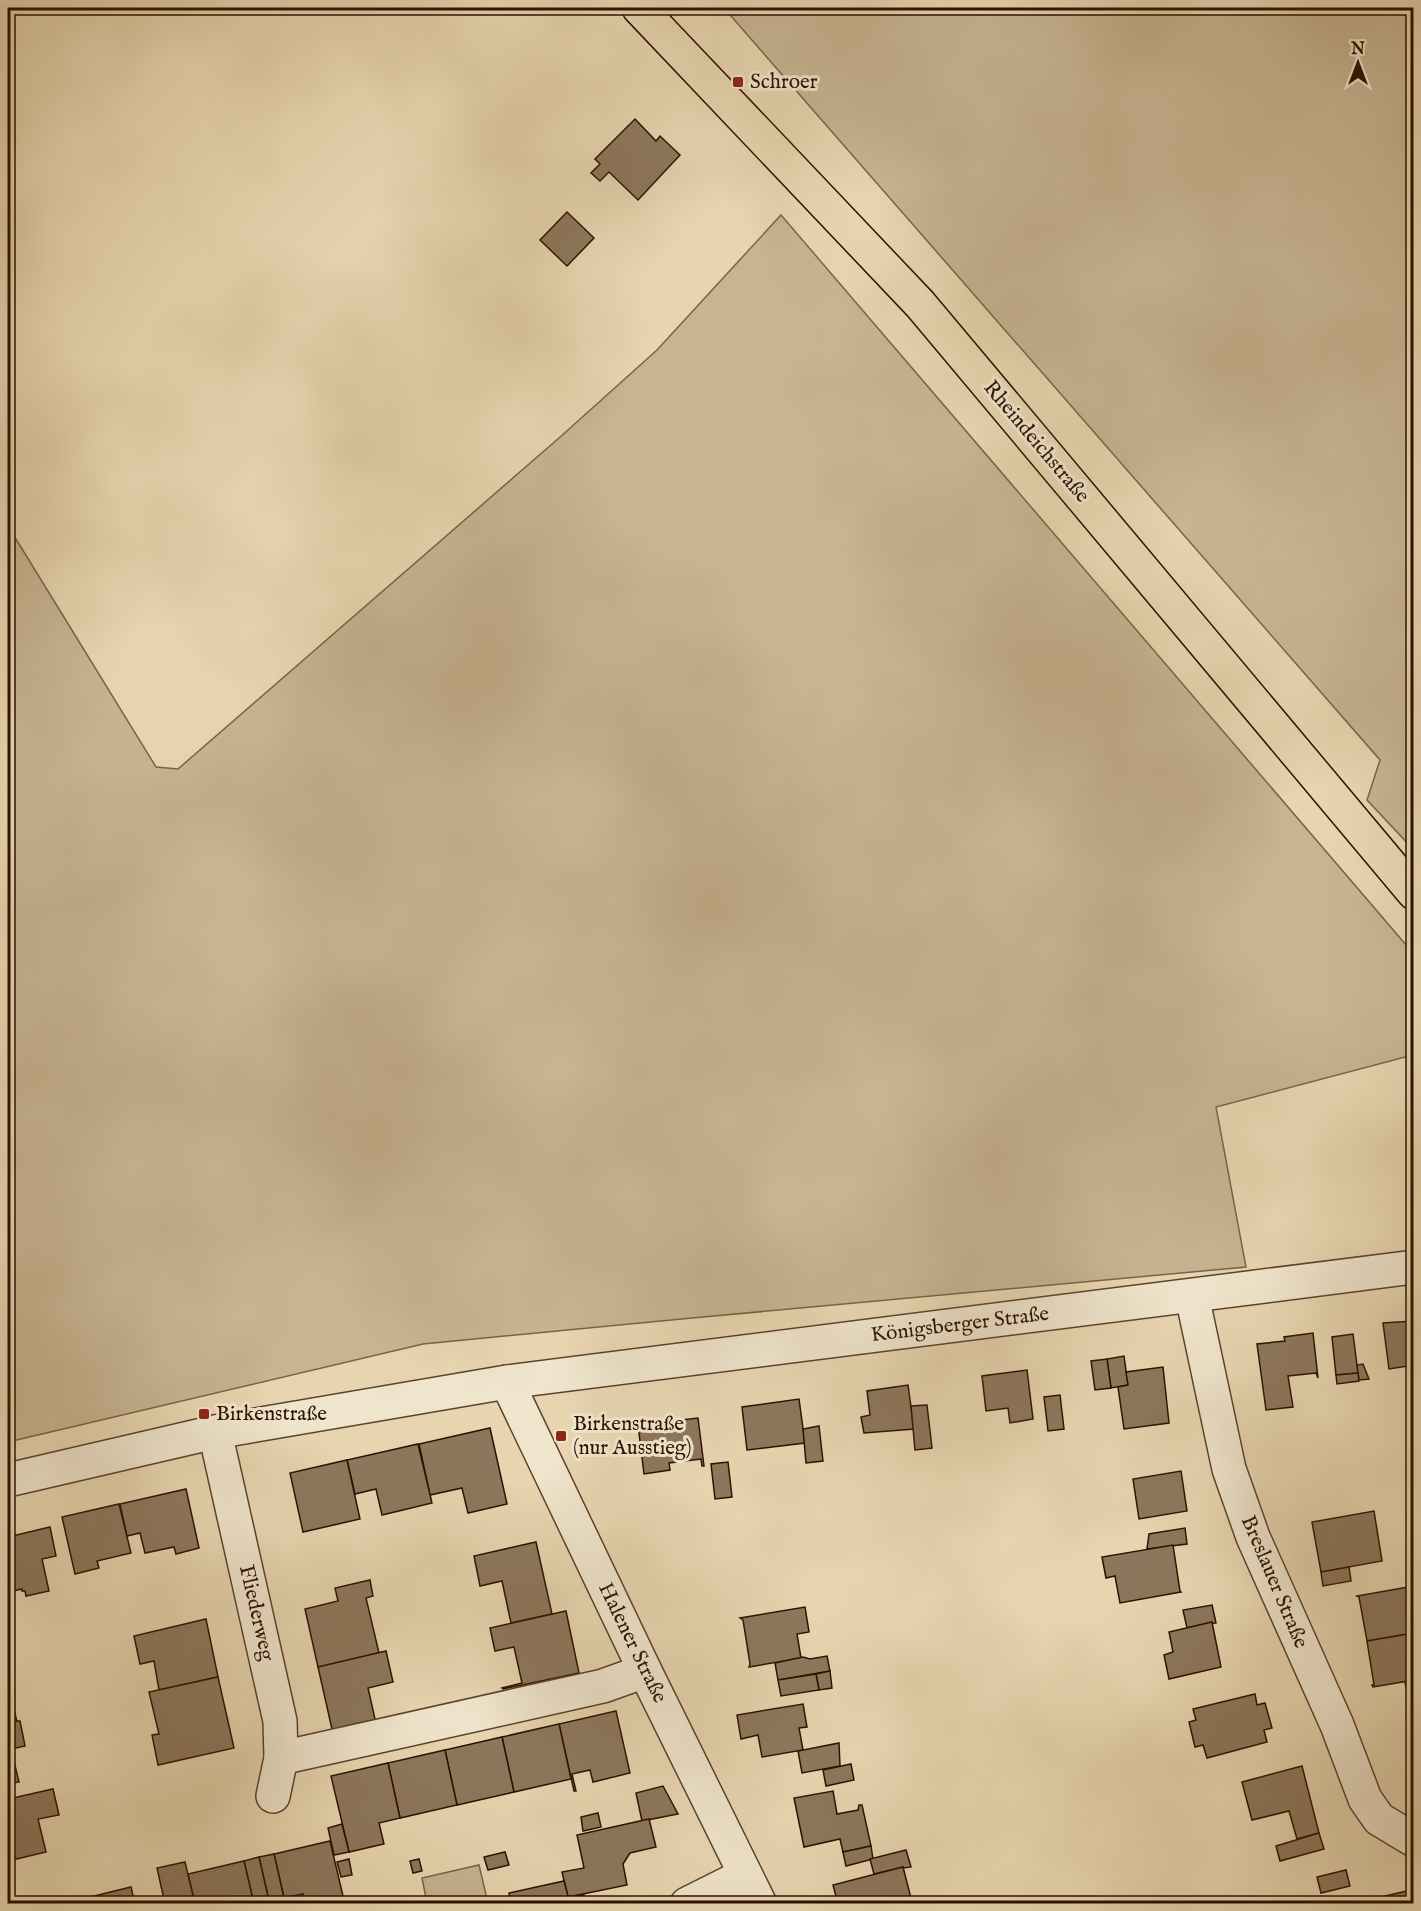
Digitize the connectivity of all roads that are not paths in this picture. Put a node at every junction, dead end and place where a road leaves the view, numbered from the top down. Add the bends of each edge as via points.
1 (639, 8) edge
2 (1413, 894) edge
3 (1413, 1267) edge
4 (1192, 1296) junction
5 (507, 1382) junction
6 (214, 1432) junction
7 (8, 1480) edge
8 (645, 1671) junction
9 (280, 1758) junction
10 (273, 1796) dead end
11 (1413, 1840) edge
12 (753, 1889) edge
13 (687, 1904) edge

1 - 2 main road, Rheindeichstraße via 920,304
3 - 4 street, Königsberger Straße
4 - 5 street, Königsberger Straße
4 - 11 street, Breslauer Straße via 1229,1469 1253,1537 1337,1725 1365,1799 1379,1819
5 - 6 street
5 - 8 street, Halener Straße
6 - 7 street
6 - 9 street, Fliederweg via 280,1721
8 - 9 street via 603,1686
8 - 12 street, Halener Straße
9 - 10 street, Fliederweg
12 - 13 street

